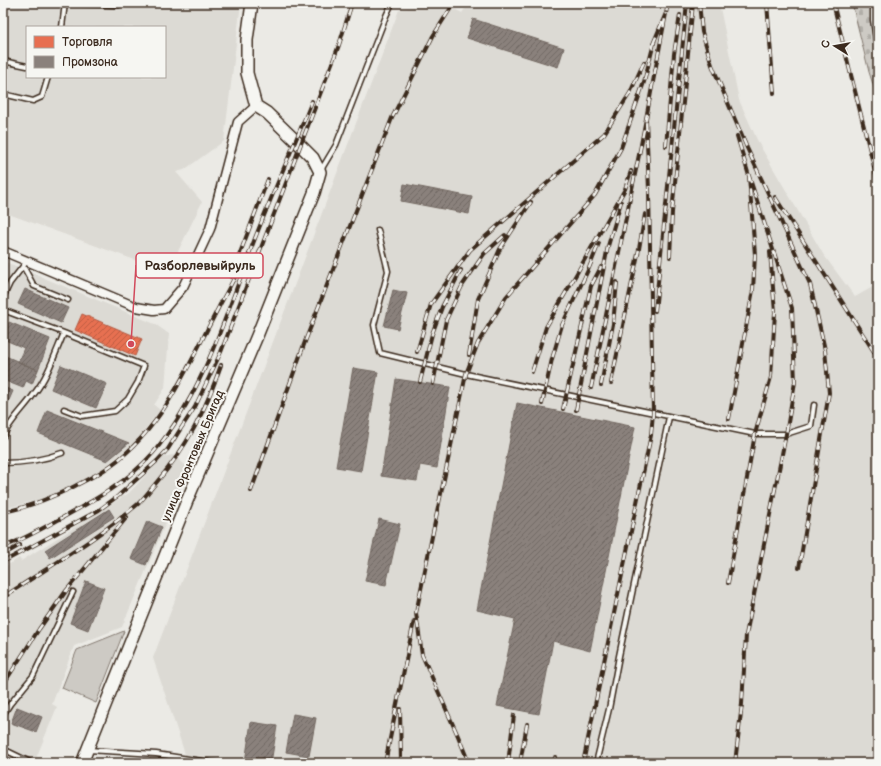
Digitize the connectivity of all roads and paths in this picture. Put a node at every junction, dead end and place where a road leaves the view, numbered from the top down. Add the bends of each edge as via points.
1 (66, 3) edge
2 (120, 3) edge
3 (252, 3) edge
4 (392, 3) edge
5 (875, 3) edge
6 (62, 26) edge
7 (878, 39) edge
8 (3, 61) edge
9 (26, 66) edge
10 (48, 78) edge
11 (3, 94) edge
12 (256, 106) junction
13 (320, 172) junction
14 (378, 230) dead end
15 (3, 251) edge
16 (25, 264) junction
17 (3, 298) edge
18 (68, 300) dead end
19 (3, 310) edge
20 (64, 333) junction
21 (814, 405) dead end
22 (64, 409) dead end
23 (669, 417) junction
24 (3, 437) edge
25 (62, 453) dead end
26 (3, 463) edge
27 (73, 592) dead end
28 (3, 715) edge
29 (3, 750) edge
30 (88, 750) junction
31 (32, 763) edge
32 (82, 763) edge
33 (215, 763) edge
34 (596, 763) edge

1 - 2 lane
1 - 6 lane
3 - 12 main road via 247,40 247,73
4 - 13 lane via 336,145
5 - 7 street
8 - 9 lane
10 - 11 lane via 42,97 33,101
12 - 13 main road via 286,130 313,158
12 - 16 street via 238,122 210,229 184,287 164,308 154,310 136,307
13 - 30 main road, улица Фронтовых Бригад via 257,336 187,501
14 - 23 lane via 388,271 374,325 380,353
15 - 16 street
16 - 17 lane via 10,283
16 - 18 lane via 34,286
19 - 20 lane
20 - 22 lane via 144,366 128,399 115,411 82,416
20 - 24 lane via 46,377 8,425
21 - 23 lane via 811,426 786,434 755,434
23 - 34 lane
25 - 26 lane via 45,459
27 - 28 lane via 33,676
29 - 31 lane
30 - 32 main road, улица Фронтовых Бригад
30 - 33 lane via 156,754

